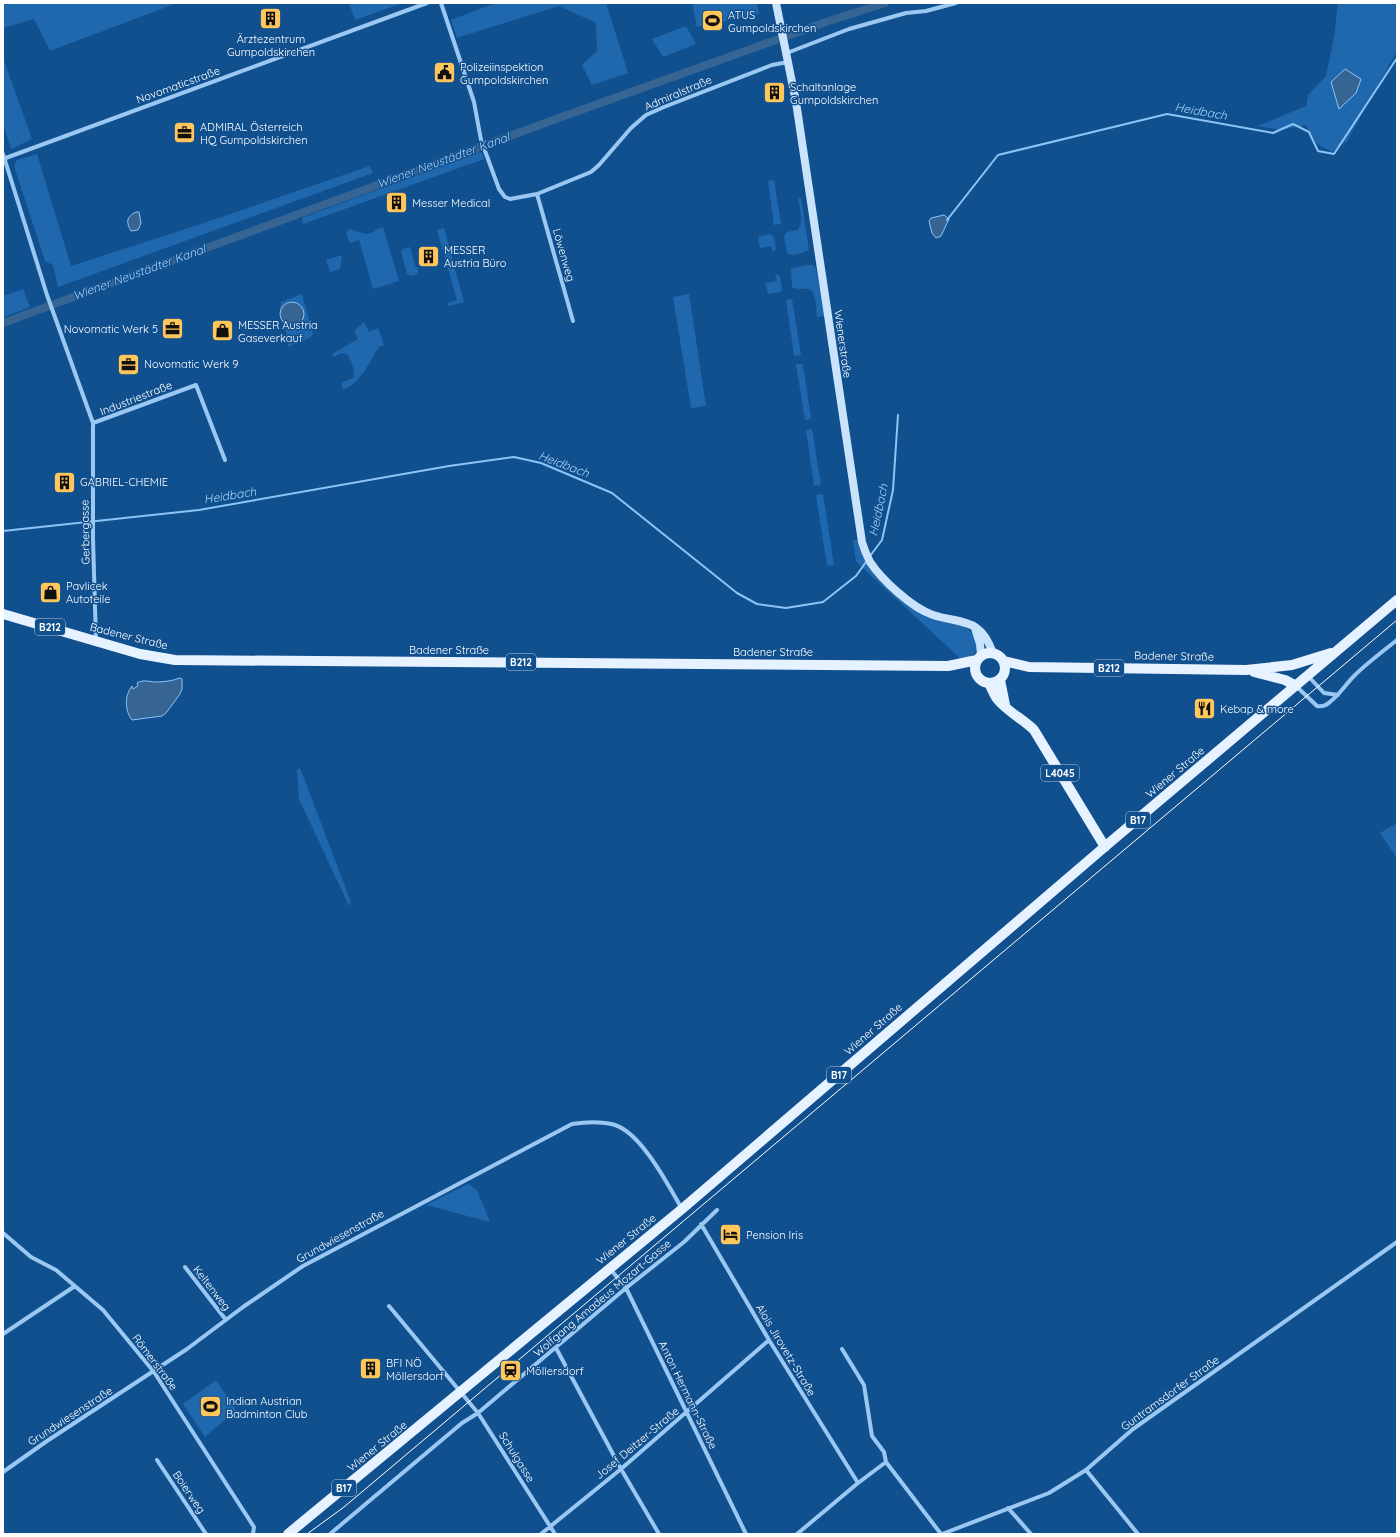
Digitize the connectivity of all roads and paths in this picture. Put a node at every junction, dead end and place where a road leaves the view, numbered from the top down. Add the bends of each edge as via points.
1 (427, 3) edge
2 (441, 3) edge
3 (776, 3) edge
4 (956, 3) edge
5 (786, 49) junction
6 (789, 62) junction
7 (3, 157) edge
8 (537, 194) junction
9 (573, 321) dead end
10 (93, 423) junction
11 (225, 460) dead end
12 (1397, 600) edge
13 (3, 614) edge
14 (974, 627) junction
15 (1397, 640) edge
16 (96, 641) junction
17 (1337, 651) junction
18 (993, 653) junction
19 (979, 658) junction
20 (1004, 662) junction
21 (948, 666) junction
22 (1029, 667) junction
23 (1246, 670) junction
24 (976, 674) junction
25 (1308, 676) junction
26 (1002, 677) junction
27 (989, 684) junction
28 (1296, 686) junction
29 (1338, 695) junction
30 (1005, 707) junction
31 (1105, 847) junction
32 (682, 1209) junction
33 (717, 1210) dead end
34 (701, 1224) junction
35 (3, 1233) edge
36 (1397, 1242) edge
37 (184, 1267) dead end
38 (609, 1268) junction
39 (74, 1286) junction
40 (626, 1288) junction
41 (389, 1306) dead end
42 (226, 1320) junction
43 (3, 1334) edge
44 (768, 1340) junction
45 (556, 1348) junction
46 (842, 1349) dead end
47 (154, 1372) junction
48 (461, 1391) junction
49 (687, 1412) junction
50 (478, 1413) junction
51 (156, 1460) dead end
52 (886, 1462) junction
53 (621, 1469) junction
54 (1086, 1470) junction
55 (3, 1472) edge
56 (858, 1483) junction
57 (1008, 1508) junction
58 (550, 1526) junction
59 (206, 1534) edge
60 (253, 1534) edge
61 (288, 1534) edge
62 (330, 1534) edge
63 (541, 1534) edge
64 (555, 1534) edge
65 (659, 1534) edge
66 (746, 1534) edge
67 (797, 1534) edge
68 (942, 1534) edge
69 (1031, 1534) edge
70 (1138, 1534) edge

1 - 7 street, Novomaticstraße
2 - 8 street, Admiralstraße via 474,102 481,140 499,189 510,199
3 - 5 street, Wienerstraße
4 - 5 street via 926,11 900,14
5 - 6 street, Wienerstraße
6 - 8 street, Admiralstraße via 772,65 664,106 630,128 591,172
6 - 14 street, Wienerstraße via 860,533 865,551 870,562 891,586 920,609 932,615 966,622
7 - 10 street, Industriestraße via 48,298
8 - 9 street, Löwenweg
10 - 11 street, Industriestraße via 196,385
10 - 16 street, Gerbergasse
12 - 17 main road, Wiener Straße / B17
13 - 16 main road, Badener Straße / B212
14 - 18 street, Wienerstraße via 983,633
14 - 19 street via 980,644
15 - 29 street via 1360,670
16 - 21 main road, Badener Straße / B212 via 140,654 175,660
17 - 23 main road, B212 via 1292,665
17 - 25 main road, Wiener Straße / B17
18 - 19 main road, B212 via 987,653
18 - 20 main road, B212
19 - 21 main road, Badener Straße / B212
19 - 24 main road via 974,667
20 - 22 main road, Badener Straße / B212
20 - 26 main road via 1006,668
21 - 24 main road, Badener Straße / B212
22 - 23 main road, Badener Straße / B212
22 - 26 main road, Badener Straße / B212
23 - 28 main road, B212 via 1285,680
24 - 27 main road, B212
25 - 28 main road, Wiener Straße / B17
25 - 29 street via 1324,693
26 - 27 main road, B212
26 - 30 main road via 1002,698
27 - 30 main road, L4045
28 - 29 street via 1317,706 1328,704
28 - 31 main road, Wiener Straße / B17
30 - 31 main road, L4045 via 1034,730
31 - 32 main road, Wiener Straße / B17
32 - 38 main road, Wiener Straße / B17
32 - 42 street, Grundwiesenstraße via 656,1165 627,1132 614,1125 592,1122 572,1124 303,1266
33 - 34 street, Wolfgang Amadeus Mozart-Gasse
34 - 40 street, Wolfgang Amadeus Mozart-Gasse via 684,1242
34 - 44 street, Alois Jirovetz-Straße
35 - 39 street, Römerstraße via 31,1257 56,1270
36 - 54 street, Guntramsdorfer Straße via 1133,1429
37 - 42 street, Keltenweg
38 - 40 street, Anton Hermann-Straße
38 - 48 main road, Wiener Straße / B17
39 - 43 street
39 - 47 street, Römerstraße via 103,1310
40 - 45 street, Wolfgang Amadeus Mozart-Gasse
40 - 49 street, Anton Hermann-Straße
41 - 48 street, Schulgasse
42 - 47 street, Grundwiesenstraße
44 - 49 street, Josef Deitzer-Straße
44 - 56 street, Alois Jirovetz-Straße
45 - 50 street, Wolfgang Amadeus Mozart-Gasse
45 - 53 street
46 - 52 street via 864,1385 872,1436 884,1452
47 - 55 street, Grundwiesenstraße
47 - 60 street, Römerstraße via 254,1527
48 - 50 street, Schulgasse
48 - 61 main road, Wiener Straße / B17
49 - 53 street, Josef Deitzer-Straße
49 - 66 street, Anton Hermann-Straße
50 - 58 street, Schulgasse
50 - 62 street, Wolfgang Amadeus Mozart-Gasse via 462,1423
51 - 59 street, Boierweg
52 - 56 street
52 - 68 street
53 - 58 street, Josef Deitzer-Straße
53 - 65 street
54 - 57 street, Guntramsdorfer Straße via 1049,1494
54 - 70 street
56 - 67 street
57 - 68 street, Guntramsdorfer Straße
57 - 69 street
58 - 63 street, Josef Deitzer-Straße
58 - 64 street, Schulgasse

